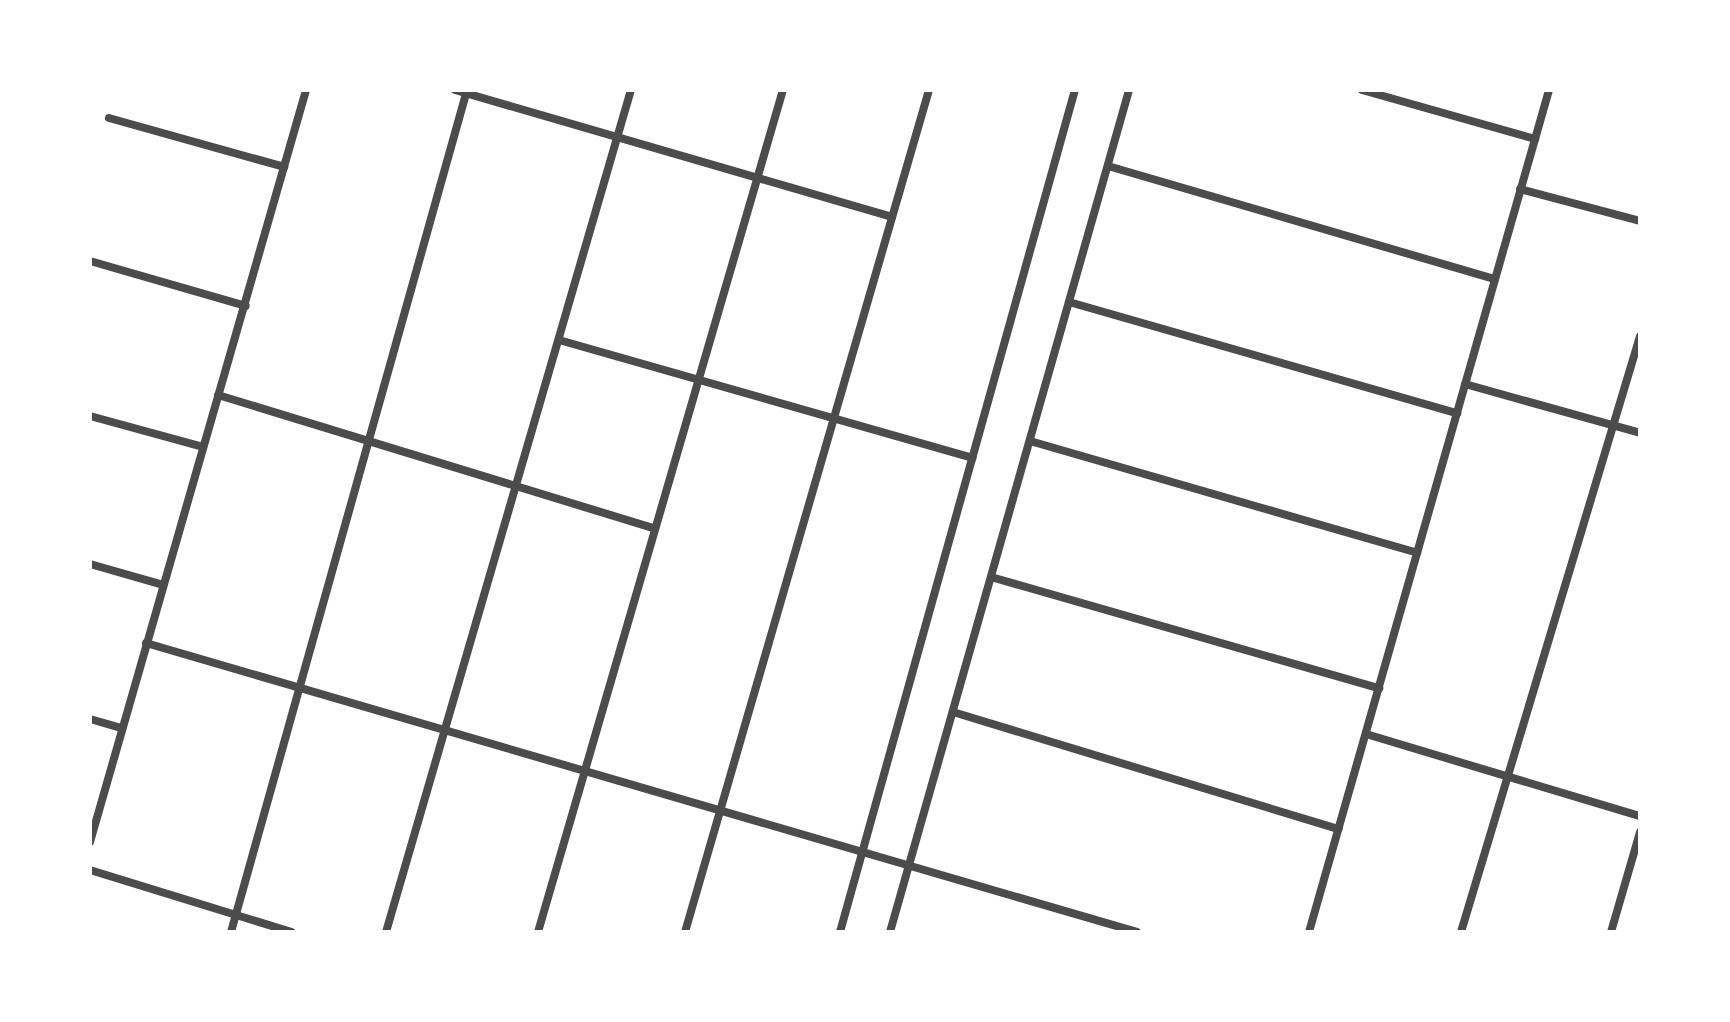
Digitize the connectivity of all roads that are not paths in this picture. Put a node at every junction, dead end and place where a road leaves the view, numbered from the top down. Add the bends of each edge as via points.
1 (306, 90) edge
2 (455, 90) edge
3 (631, 90) edge
4 (783, 90) edge
5 (929, 90) edge
6 (1075, 90) edge
7 (1129, 90) edge
8 (1362, 90) edge
9 (1549, 90) edge
10 (467, 92) edge
11 (109, 118) dead end
12 (618, 137) junction
13 (1535, 139) junction
14 (1108, 166) junction
15 (284, 167) junction
16 (757, 177) junction
17 (1520, 189) junction
18 (892, 217) junction
19 (1640, 221) edge
20 (90, 261) edge
21 (1495, 279) junction
22 (1069, 302) junction
23 (246, 306) junction
24 (1640, 336) edge
25 (559, 340) junction
26 (698, 379) junction
27 (1465, 384) junction
28 (218, 395) junction
29 (1457, 413) junction
30 (90, 416) edge
31 (833, 418) junction
32 (1614, 425) junction
33 (1640, 433) edge
34 (369, 441) junction
35 (1030, 441) junction
36 (203, 447) junction
37 (973, 458) junction
38 (516, 486) junction
39 (655, 529) junction
40 (1417, 553) junction
41 (90, 564) edge
42 (991, 577) junction
43 (163, 585) junction
44 (146, 643) junction
45 (299, 688) junction
46 (1379, 688) junction
47 (953, 712) junction
48 (90, 719) edge
49 (122, 728) junction
50 (444, 730) junction
51 (1366, 734) junction
52 (584, 771) junction
53 (1506, 775) junction
54 (719, 810) junction
55 (1640, 816) edge
56 (1339, 829) junction
57 (1640, 832) edge
58 (90, 842) edge
59 (863, 852) junction
60 (910, 866) junction
61 (90, 870) edge
62 (236, 915) junction
63 (231, 932) edge
64 (292, 932) edge
65 (386, 932) edge
66 (538, 932) edge
67 (685, 932) edge
68 (840, 932) edge
69 (890, 932) edge
70 (1137, 932) edge
71 (1309, 932) edge
72 (1461, 932) edge
73 (1611, 932) edge

1 - 15 street
2 - 10 street
3 - 12 street
4 - 16 street
5 - 18 street
6 - 37 street
7 - 14 street
8 - 13 street
9 - 13 street
10 - 12 street
10 - 34 street
11 - 15 street
12 - 16 street
12 - 25 street
13 - 17 street
14 - 21 street
14 - 22 street
15 - 23 street
16 - 18 street
16 - 26 street
17 - 19 street
17 - 21 street
18 - 31 street
20 - 23 street
21 - 27 street
22 - 29 street
22 - 35 street
23 - 28 street
24 - 32 street
25 - 26 street
25 - 38 street
26 - 31 street
26 - 39 street
27 - 29 street
27 - 32 street
28 - 34 street
28 - 36 street
29 - 40 street
30 - 36 street
31 - 37 street
31 - 54 street
32 - 33 street
32 - 53 street
34 - 38 street
34 - 45 street
35 - 40 street
35 - 42 street
36 - 43 street
37 - 59 street
38 - 39 street
38 - 50 street
39 - 52 street
40 - 46 street
41 - 43 street
42 - 46 street
42 - 47 street
43 - 44 street
44 - 45 street
44 - 49 street
45 - 50 street
45 - 62 street
46 - 51 street
47 - 56 street
47 - 60 street
48 - 49 street
49 - 58 street
50 - 52 street
50 - 65 street
51 - 53 street
51 - 56 street
52 - 54 street
52 - 66 street
53 - 55 street
53 - 72 street
54 - 59 street
54 - 67 street
56 - 71 street
57 - 73 street
59 - 60 street
59 - 68 street
60 - 69 street
60 - 70 street
61 - 62 street
62 - 63 street
62 - 64 street

